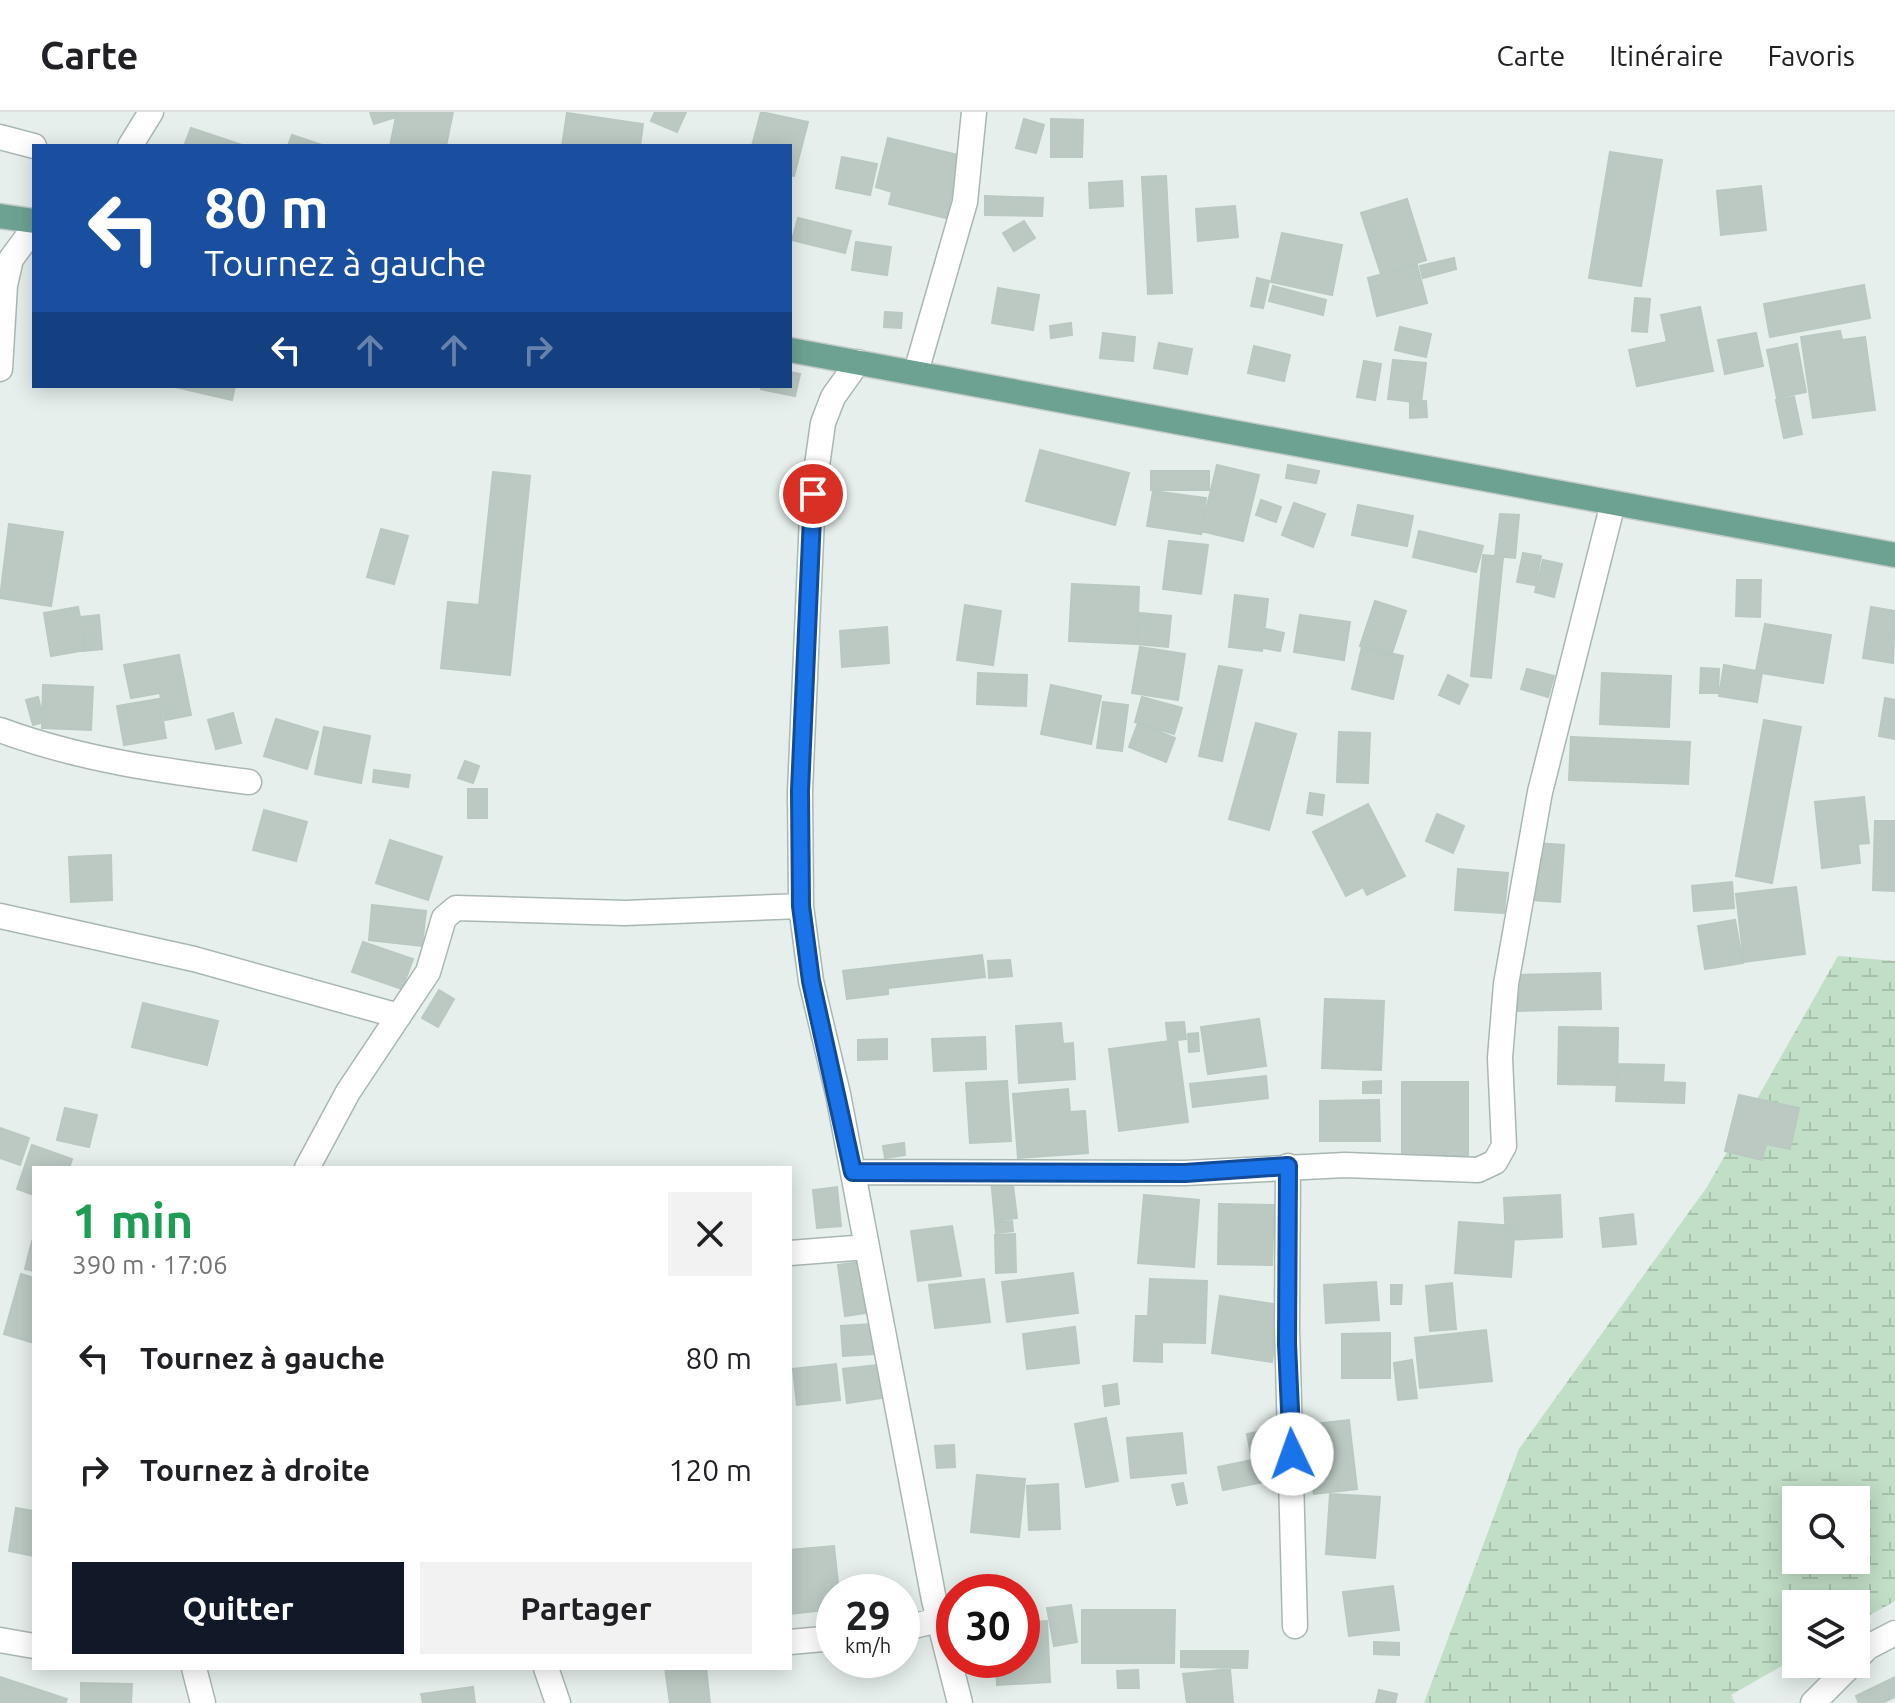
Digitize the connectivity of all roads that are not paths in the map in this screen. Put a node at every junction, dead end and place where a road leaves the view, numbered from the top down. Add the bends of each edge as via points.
1 (151, 112) edge
2 (974, 112) edge
3 (0, 137) edge
4 (131, 144) edge
5 (32, 145) edge
6 (0, 216) edge
7 (32, 221) edge
8 (32, 231) edge
9 (792, 350) edge
10 (858, 362) junction
11 (0, 369) edge
12 (916, 372) junction
13 (1613, 503) junction
14 (1895, 555) edge
15 (0, 730) edge
16 (249, 782) dead end
17 (801, 906) junction
18 (0, 916) edge
19 (399, 1016) junction
20 (308, 1166) edge
21 (1288, 1166) junction
22 (853, 1172) junction
23 (867, 1247) junction
24 (792, 1253) edge
25 (936, 1609) edge
26 (1295, 1626) dead end
27 (1895, 1633) edge
28 (0, 1640) edge
29 (816, 1640) edge
30 (792, 1642) edge
31 (32, 1646) edge
32 (1870, 1646) edge
33 (195, 1670) edge
34 (547, 1670) edge
35 (953, 1678) edge
36 (1838, 1678) edge
37 (203, 1703) edge
38 (558, 1703) edge
39 (960, 1703) edge
40 (1813, 1703) edge

1 - 4 street
2 - 12 street via 965,202
3 - 5 street
6 - 7 main road
8 - 11 street via 11,259
9 - 10 main road
10 - 12 main road
10 - 17 street via 833,397 823,423 813,494 800,791
12 - 13 main road
13 - 14 main road
13 - 21 street via 1540,792 1506,984 1500,1058 1504,1146 1495,1162 1478,1170
15 - 16 street via 136,768
17 - 19 street via 625,913 456,908 444,918 428,972
17 - 22 street via 811,981
18 - 19 street via 194,959
19 - 20 street via 348,1092
21 - 22 street via 1185,1173
21 - 26 street
22 - 23 street
23 - 24 street
23 - 25 street
27 - 32 street
28 - 31 street
29 - 30 street
33 - 37 street
34 - 38 street
35 - 39 street
36 - 40 street

